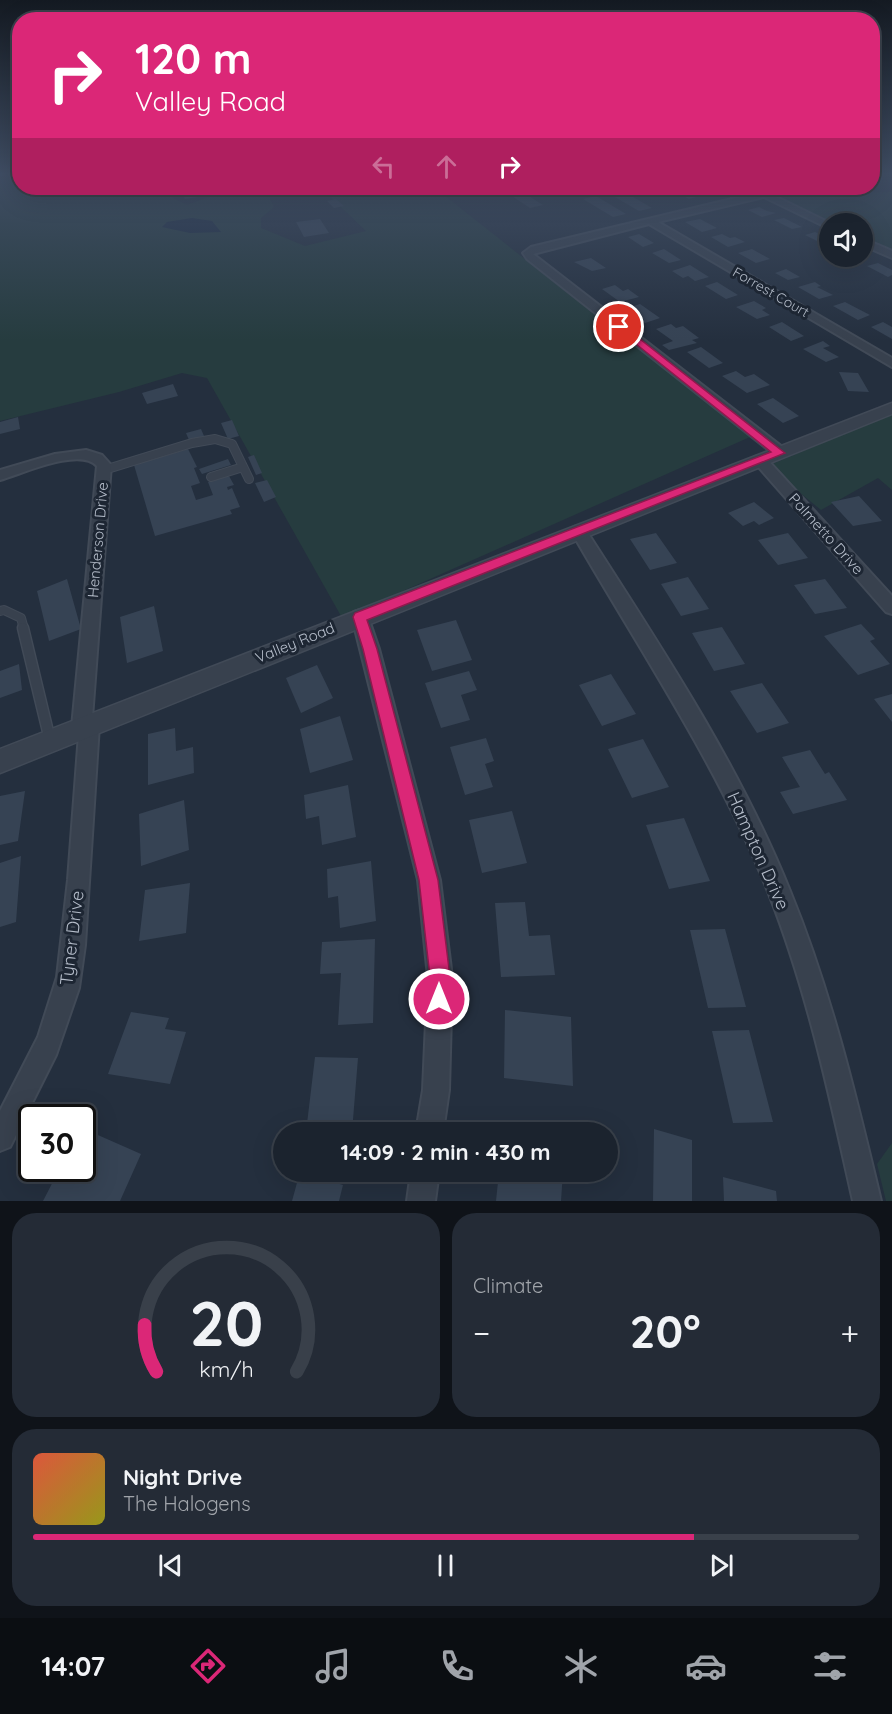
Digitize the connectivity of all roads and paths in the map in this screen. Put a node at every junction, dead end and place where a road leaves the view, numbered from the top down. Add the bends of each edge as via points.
1 (618, 229) edge
2 (664, 229) edge
3 (873, 247) edge
4 (892, 255) edge
5 (892, 363) edge
6 (892, 408) edge
7 (780, 453) junction
8 (760, 460) junction
9 (243, 467) junction
10 (104, 470) junction
11 (0, 475) edge
12 (211, 477) dead end
13 (249, 479) dead end
14 (579, 531) junction
15 (892, 607) edge
16 (0, 611) edge
17 (360, 617) junction
18 (85, 726) junction
19 (50, 740) junction
20 (0, 760) edge
21 (431, 1122) edge
22 (0, 1137) edge
23 (424, 1182) edge
24 (421, 1201) edge
25 (867, 1201) edge

1 - 7 street via 530,251 530,256
2 - 5 street, Forrest Court
3 - 4 street
6 - 7 street, Valley Road
7 - 8 street, Valley Road
8 - 14 street, Valley Road
8 - 15 street, Palmetto Drive
9 - 10 lane via 232,444 215,439
9 - 12 lane
9 - 13 lane
10 - 11 street, Henderson Drive via 99,457 73,454
10 - 18 street, Henderson Drive
14 - 17 street, Valley Road
14 - 25 street, Hampton Drive via 711,749 762,850 808,970 837,1071
16 - 19 lane via 21,618
17 - 18 street, Valley Road
17 - 21 street via 429,880 440,977
18 - 19 street, Valley Road
18 - 22 street, Tyner Drive via 78,890 67,988 25,1094
19 - 20 street, Valley Road
23 - 24 street

